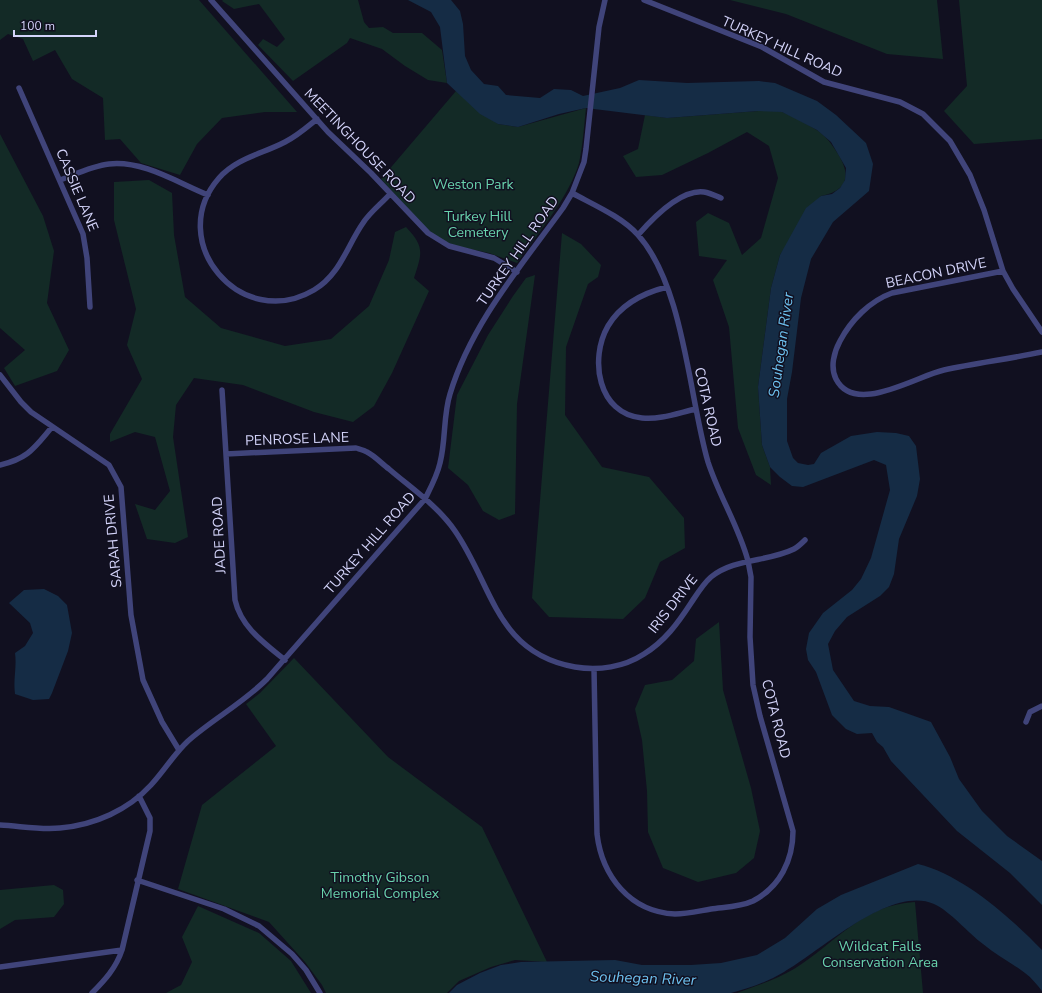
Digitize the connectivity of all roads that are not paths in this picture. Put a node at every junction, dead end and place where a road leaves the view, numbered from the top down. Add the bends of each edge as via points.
1 (211, 0) edge
2 (605, 0) edge
3 (644, 0) edge
4 (19, 88) dead end
5 (317, 120) junction
6 (60, 180) junction
7 (572, 193) junction
8 (390, 194) junction
9 (208, 196) junction
10 (721, 198) dead end
11 (638, 234) junction
12 (1003, 271) junction
13 (517, 272) junction
14 (667, 287) junction
15 (90, 307) dead end
16 (1042, 332) edge
17 (1042, 352) edge
18 (0, 375) edge
19 (222, 390) dead end
20 (696, 409) junction
21 (52, 427) junction
22 (226, 454) junction
23 (0, 465) edge
24 (425, 499) junction
25 (805, 540) dead end
26 (748, 561) junction
27 (285, 660) junction
28 (594, 669) junction
29 (1042, 706) edge
30 (1026, 722) dead end
31 (179, 750) junction
32 (139, 796) junction
33 (0, 825) edge
34 (137, 880) junction
35 (122, 950) junction
36 (0, 967) edge
37 (92, 993) edge
38 (320, 993) edge

1 - 5 street, MEETINGHOUSE ROAD
2 - 7 street, TURKEY HILL ROAD via 599,27 584,162
3 - 12 street, TURKEY HILL ROAD via 762,48 824,82 900,102 922,114 950,141 970,175
4 - 6 street, CASSIE LANE
5 - 8 street, MEETINGHOUSE ROAD
5 - 9 street via 291,139 234,164 219,178
6 - 9 street via 101,166 128,164
6 - 15 street, CASSIE LANE via 86,246
7 - 11 street, COTA ROAD
7 - 13 street, TURKEY HILL ROAD
8 - 9 street via 363,222 346,255 329,279 315,290 298,298 272,301 254,298 237,291 223,280 212,265 204,249 201,231 202,213
8 - 13 street, MEETINGHOUSE ROAD via 438,241 454,249 494,258
10 - 11 street via 703,192 682,198 660,211
11 - 14 street, COTA ROAD via 654,259
12 - 16 street, TURKEY HILL ROAD
12 - 17 street, BEACON DRIVE via 892,293 875,301 860,314 838,344 833,362 836,380 852,392 878,394 932,373
13 - 24 street, TURKEY HILL ROAD via 476,333 458,371 445,413 441,462
14 - 20 street, COTA ROAD via 677,318
14 - 20 street via 635,299 620,310 608,326 599,350 599,375 609,400 629,415 654,418
18 - 21 street, SARAH DRIVE via 21,402
19 - 22 street, JADE ROAD
20 - 26 street, COTA ROAD via 709,463
21 - 23 street via 28,454 16,461
21 - 31 street, SARAH DRIVE via 109,464 121,487 131,615 143,680 162,722
22 - 24 street, PENROSE LANE via 356,448 368,452
22 - 27 street, JADE ROAD via 234,587 238,613 254,633
24 - 27 street, TURKEY HILL ROAD
24 - 28 street, IRIS DRIVE via 454,530 500,617 520,642 535,653 553,661
25 - 26 street, IRIS DRIVE via 794,549
26 - 28 street, IRIS DRIVE via 722,569 711,577 701,587 672,630 653,648 626,662
26 - 28 street, COTA ROAD via 751,577 750,637 753,685 793,831 792,848 784,873 761,896 738,905 686,913 666,913 648,908 631,898 612,878 603,861 597,834
27 - 31 street, TURKEY HILL ROAD via 260,686 197,733
29 - 30 street via 1030,712
31 - 32 street, TURKEY HILL ROAD via 155,781
32 - 33 street, TURKEY HILL ROAD via 103,818 73,827 47,829
32 - 34 street via 148,811 150,824
34 - 35 street
34 - 38 street via 224,909 260,926 292,954 306,970
35 - 36 street
35 - 37 street via 110,974

